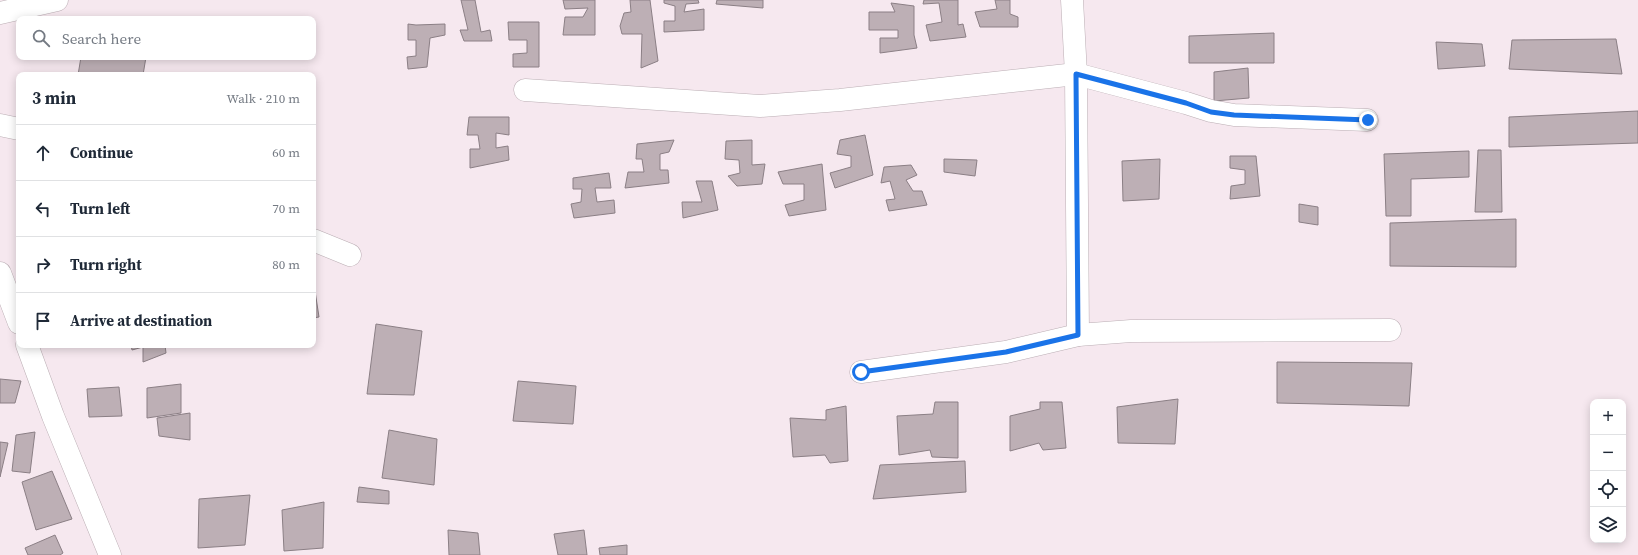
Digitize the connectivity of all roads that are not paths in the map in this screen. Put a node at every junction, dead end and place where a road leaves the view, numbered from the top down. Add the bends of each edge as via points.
1 (58, 0) edge
2 (1072, 0) edge
3 (0, 13) edge
4 (1076, 74) junction
5 (525, 90) dead end
6 (1368, 120) dead end
7 (0, 125) edge
8 (16, 128) edge
9 (316, 241) edge
10 (350, 255) dead end
11 (0, 273) edge
12 (16, 315) edge
13 (1390, 330) dead end
14 (1078, 335) junction
15 (28, 348) edge
16 (861, 372) dead end
17 (110, 555) edge

1 - 3 street
2 - 4 street
4 - 5 street via 840,100 760,106
4 - 6 street via 1211,112
4 - 14 street
7 - 8 street
9 - 10 street
11 - 12 street
13 - 14 street via 1131,331
14 - 16 street via 1006,352
15 - 17 street

